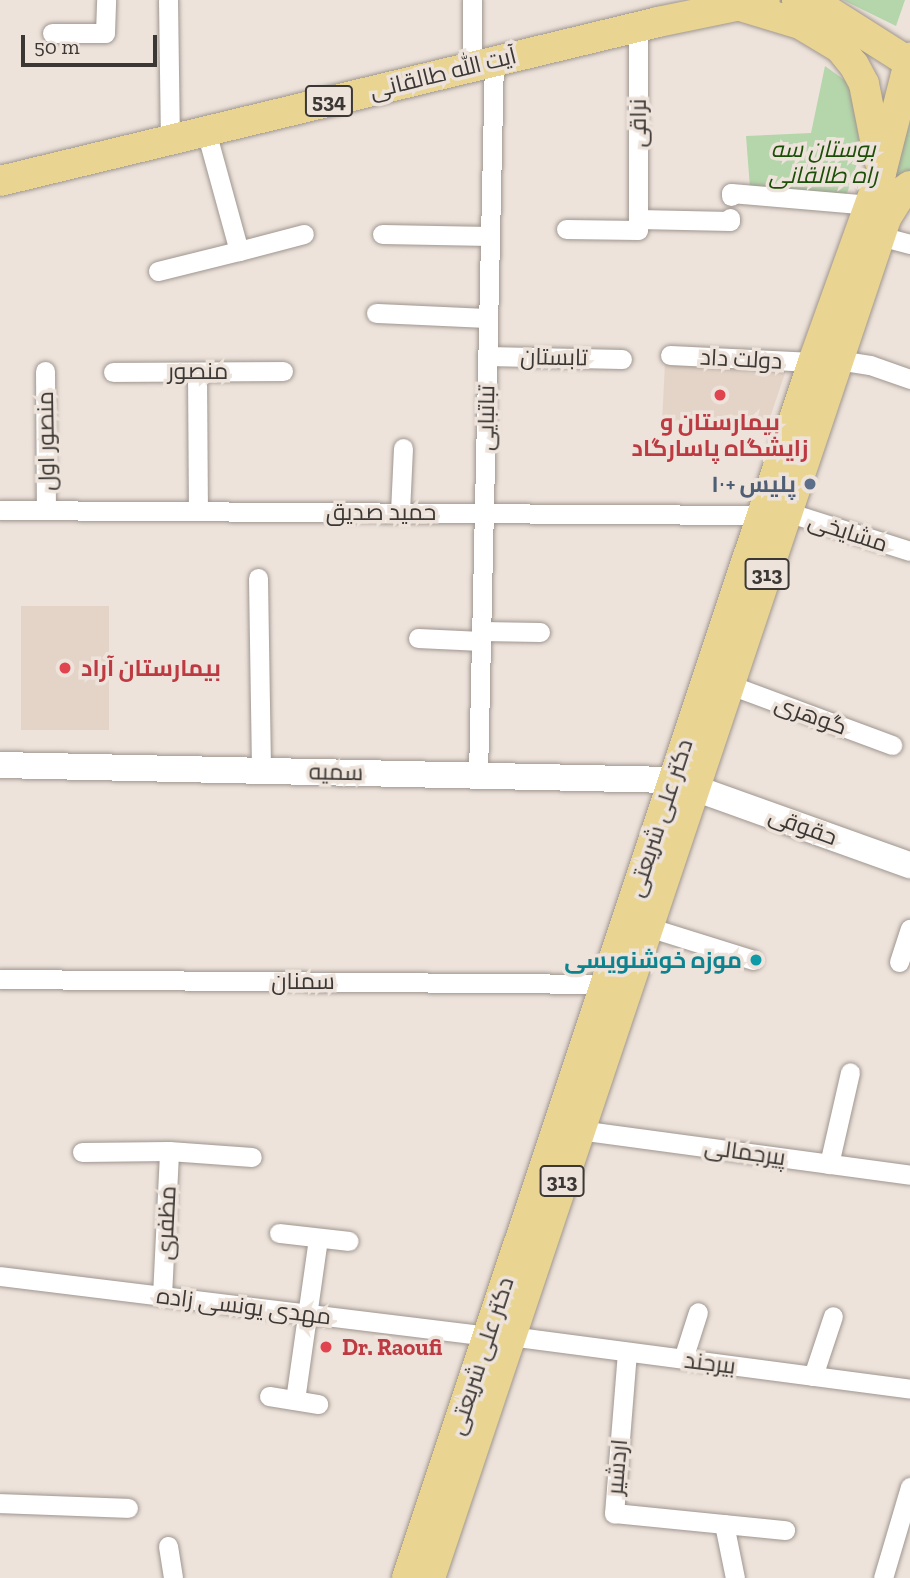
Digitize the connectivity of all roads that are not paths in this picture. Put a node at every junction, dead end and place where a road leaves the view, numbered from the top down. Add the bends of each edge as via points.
1 (168, 0) edge
2 (472, 0) edge
3 (797, 0) edge
4 (751, 2) edge
5 (106, 10) edge
6 (656, 16) edge
7 (52, 33) dead end
8 (910, 61) edge
9 (483, 64) junction
10 (206, 131) junction
11 (170, 140) junction
12 (881, 173) junction
13 (0, 181) edge
14 (910, 186) edge
15 (731, 196) dead end
16 (870, 205) junction
17 (730, 218) dead end
18 (638, 219) junction
19 (566, 229) dead end
20 (304, 234) dead end
21 (383, 234) dead end
22 (490, 236) junction
23 (880, 236) junction
24 (910, 244) edge
25 (239, 251) junction
26 (158, 271) dead end
27 (376, 313) dead end
28 (488, 318) junction
29 (670, 355) dead end
30 (487, 356) junction
31 (622, 359) dead end
32 (825, 361) junction
33 (283, 370) dead end
34 (45, 371) dead end
35 (113, 372) dead end
36 (197, 372) junction
37 (910, 379) edge
38 (403, 448) dead end
39 (0, 510) edge
40 (46, 510) junction
41 (198, 511) junction
42 (400, 512) junction
43 (484, 513) junction
44 (774, 514) junction
45 (910, 551) edge
46 (258, 578) dead end
47 (540, 632) dead end
48 (481, 636) junction
49 (418, 638) dead end
50 (730, 685) junction
51 (892, 745) dead end
52 (0, 765) edge
53 (261, 771) junction
54 (478, 775) junction
55 (684, 784) junction
56 (910, 865) edge
57 (648, 927) junction
58 (910, 929) edge
59 (753, 960) dead end
60 (899, 962) dead end
61 (0, 979) edge
62 (605, 984) junction
63 (850, 1072) dead end
64 (579, 1130) junction
65 (169, 1151) junction
66 (82, 1152) dead end
67 (252, 1157) dead end
68 (829, 1164) junction
69 (910, 1175) edge
70 (279, 1233) dead end
71 (318, 1238) junction
72 (349, 1241) dead end
73 (0, 1276) edge
74 (162, 1296) junction
75 (698, 1312) dead end
76 (307, 1314) junction
77 (833, 1316) dead end
78 (499, 1336) junction
79 (627, 1352) junction
80 (683, 1359) junction
81 (813, 1376) junction
82 (910, 1389) edge
83 (269, 1396) dead end
84 (295, 1401) junction
85 (318, 1404) dead end
86 (910, 1487) edge
87 (0, 1503) edge
88 (128, 1508) dead end
89 (724, 1524) junction
90 (785, 1530) dead end
91 (168, 1546) dead end
92 (173, 1578) edge
93 (407, 1578) edge
94 (430, 1578) edge
95 (736, 1578) edge
96 (883, 1578) edge

1 - 11 street
2 - 9 street, تباتبایی
3 - 8 main road via 828,10
4 - 6 main road, آیت الله طالقانی / 534
4 - 12 main road via 825,37 855,65 871,107
5 - 7 street via 106,33
6 - 9 main road, آیت الله طالقانی / 534
6 - 18 street, نراقی
8 - 12 main road, دکتر علی شریعتی / 313
9 - 10 main road, آیت الله طالقانی / 534
9 - 22 street, تباتبایی
10 - 11 main road, آیت الله طالقانی / 534
10 - 25 street
11 - 13 main road, آیت الله طالقانی / 534
12 - 16 main road, دکتر علی شریعتی / 313
14 - 23 main road, دکتر علی شریعتی / 313 via 892,205
15 - 16 street
16 - 32 main road, دکتر علی شریعتی / 313
17 - 18 street
18 - 19 street via 638,230
20 - 25 street
21 - 22 street
22 - 28 street, تباتبایی
23 - 24 street
23 - 32 main road, دکتر علی شریعتی / 313
25 - 26 street
27 - 28 street
28 - 30 street, تباتبایی
29 - 32 street, دولت داد
30 - 31 street, تابستان
30 - 43 street, تباتبایی
32 - 37 street, دولت داد via 870,365
32 - 44 main road, دکتر علی شریعتی / 313
33 - 36 street, منصور
34 - 40 street, منصور اول
35 - 36 street, منصور
36 - 41 street
38 - 42 street
39 - 40 street, حمید صدیق
40 - 41 street, حمید صدیق
41 - 42 street, حمید صدیق
42 - 43 street, حمید صدیق
43 - 44 street, حمید صدیق
43 - 48 street, تباتبایی
44 - 45 street, مشایخی
44 - 50 main road, دکتر علی شریعتی / 313
44 - 55 main road, دکتر علی شریعتی / 313
46 - 53 street
47 - 48 street
48 - 49 street
48 - 54 street, تباتبایی
50 - 51 street, گوهری
50 - 55 main road, دکتر علی شریعتی / 313
52 - 53 main road, سمیه
53 - 54 main road, سمیه
54 - 55 main road, سمیه
55 - 56 main road, حقوقی
55 - 57 main road, دکتر علی شریعتی / 313
55 - 62 main road, دکتر علی شریعتی / 313
57 - 59 street
57 - 64 main road, دکتر علی شریعتی / 313
58 - 60 street
61 - 62 street, سمنان
62 - 78 main road, دکتر علی شریعتی / 313
63 - 68 street
64 - 68 street, پیرجمالی
64 - 78 main road, دکتر علی شریعتی / 313
65 - 66 street
65 - 67 street
65 - 74 street, مظفری
68 - 69 street, پیرجمالی
70 - 71 street
71 - 72 street
71 - 76 street
73 - 74 street, مهدی یونسی زاده
74 - 76 street, مهدی یونسی زاده
75 - 80 street
76 - 78 street, مهدی یونسی زاده
76 - 84 street
77 - 81 street
78 - 79 street, بیرجند
78 - 93 main road, دکتر علی شریعتی / 313
78 - 94 main road, دکتر علی شریعتی / 313
79 - 80 street, بیرجند
79 - 89 street, اردشیر via 614,1513
80 - 81 street, بیرجند
81 - 82 street, بیرجند
83 - 84 street
84 - 85 street
86 - 96 street
87 - 88 street
89 - 90 street, اردشیر
89 - 95 street
91 - 92 street

